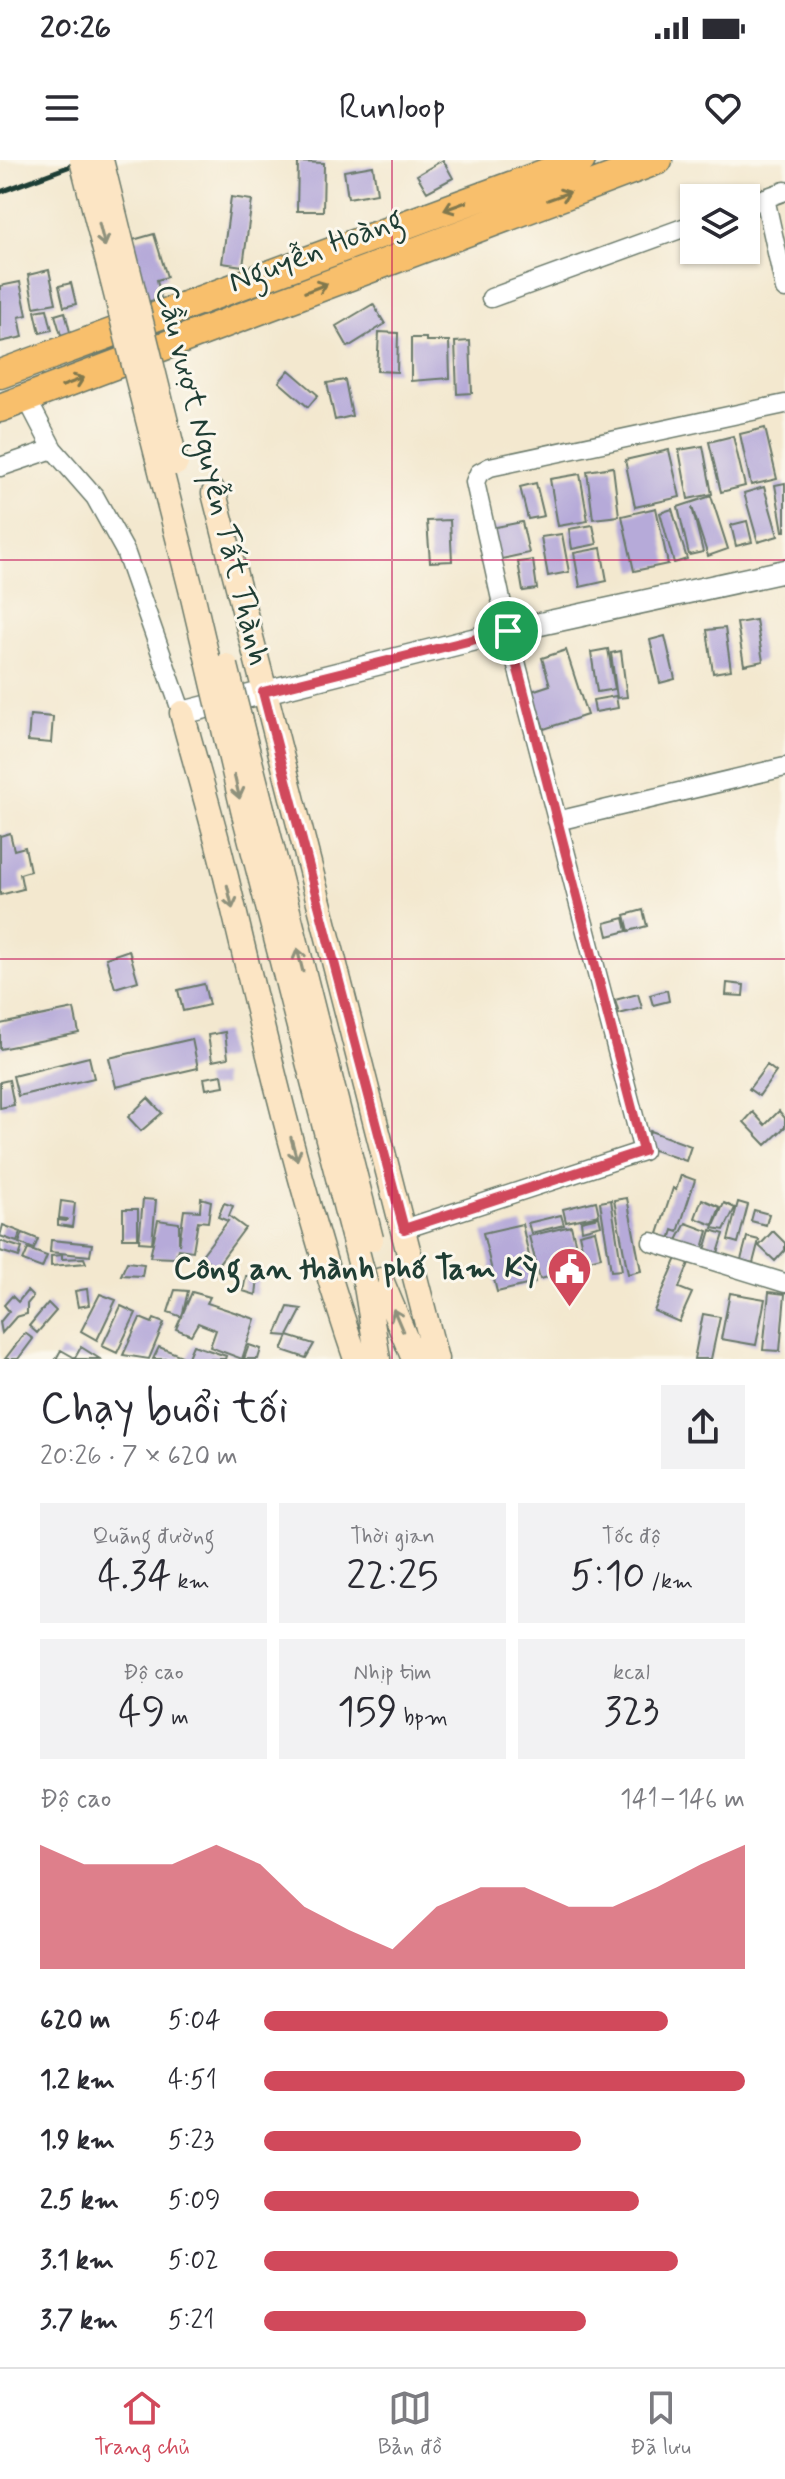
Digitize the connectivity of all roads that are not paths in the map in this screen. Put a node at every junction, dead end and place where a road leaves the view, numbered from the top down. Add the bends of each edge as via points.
1 (82, 160) edge
2 (101, 160) edge
3 (581, 160) edge
4 (658, 160) edge
5 (785, 191) edge
6 (765, 198) junction
7 (760, 200) edge
8 (680, 229) edge
9 (784, 283) edge
10 (491, 298) dead end
11 (0, 374) edge
12 (27, 399) junction
13 (785, 404) edge
14 (0, 408) edge
15 (53, 449) junction
16 (0, 467) edge
17 (214, 493) dead end
18 (785, 571) edge
19 (508, 631) junction
20 (263, 692) junction
21 (182, 713) junction
22 (785, 767) edge
23 (557, 821) junction
24 (404, 1229) junction
25 (652, 1242) dead end
26 (374, 1283) junction
27 (785, 1283) edge
28 (356, 1359) edge
29 (378, 1359) edge
30 (414, 1359) edge
31 (436, 1359) edge

1 -> 26 main road, Cầu vượt Nguyễn Tất Thành, bridge via 245,818
26 -> 2 main road, Cầu vượt Nguyễn Tất Thành, bridge
3 -> 11 highway, Nguyễn Hoàng
12 -> 4 highway, Nguyễn Hoàng
5 - 6 street
6 - 7 street
6 - 9 street
8 - 10 street
12 - 14 highway, Nguyễn Hoàng
12 - 15 street
13 - 19 street via 529,457 479,473 475,482
15 - 16 street
15 - 21 street via 95,497 125,551
17 - 20 main road
18 - 19 street
19 - 20 street
19 - 23 street
20 - 21 street
20 - 24 main road
21 -> 28 main road via 258,1021
22 - 23 street
23 - 24 street via 643,1151
24 - 31 main road
25 - 27 street
26 - 29 main road, Cầu vượt Nguyễn Tất Thành
30 -> 26 main road, Cầu vượt Nguyễn Tất Thành

